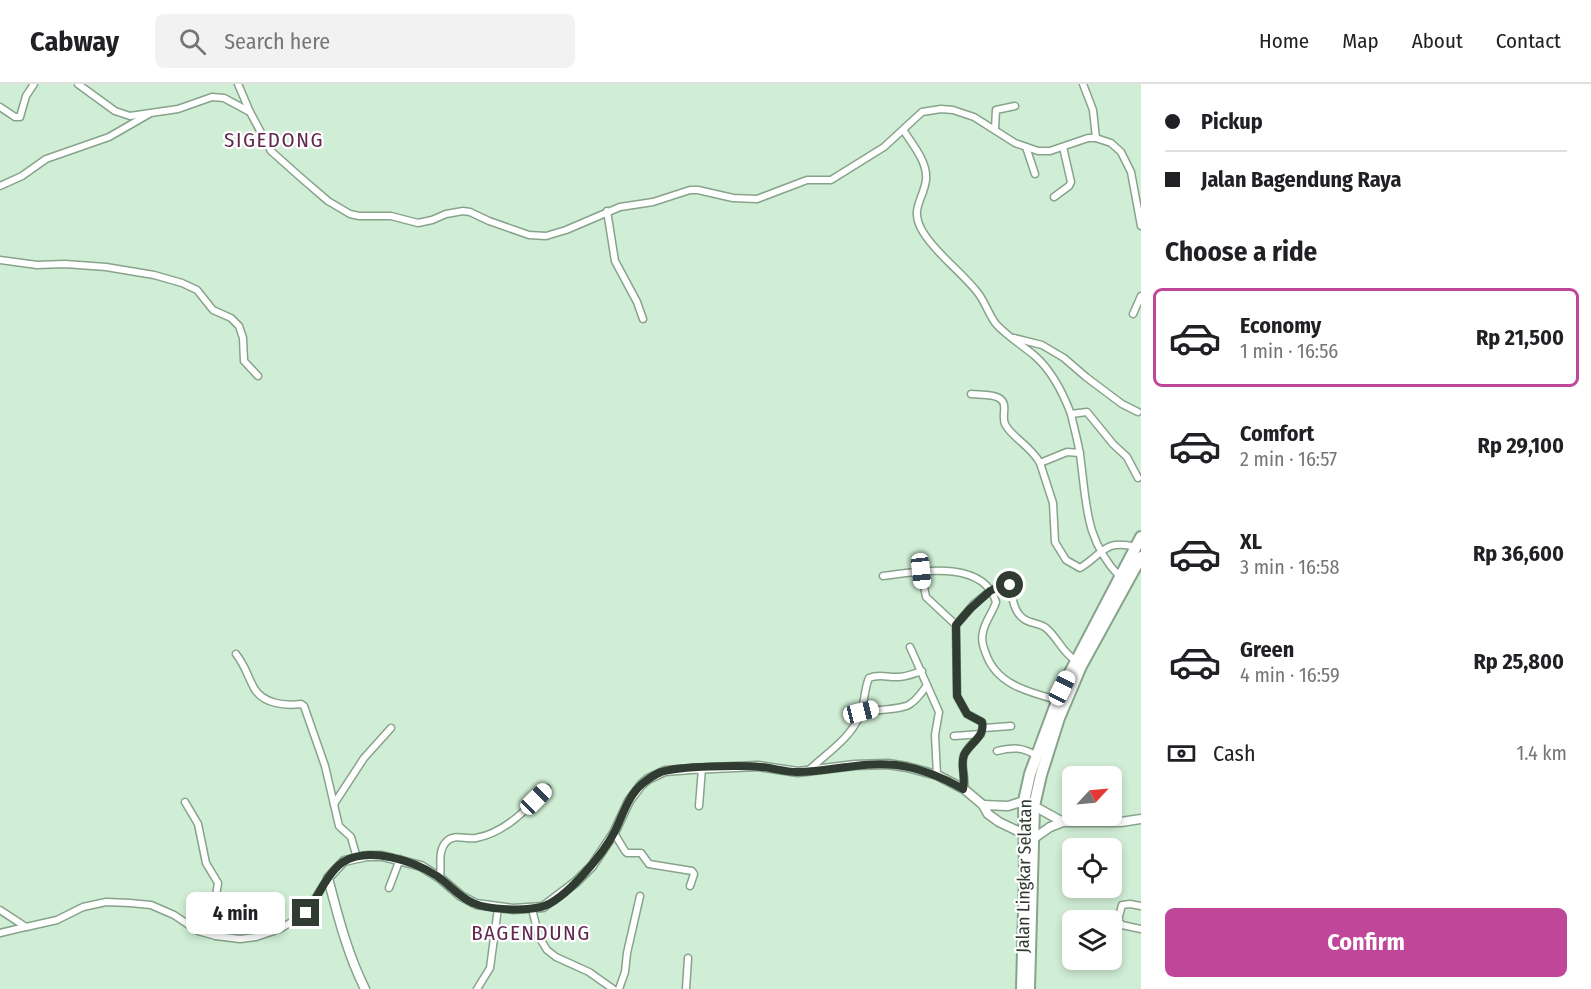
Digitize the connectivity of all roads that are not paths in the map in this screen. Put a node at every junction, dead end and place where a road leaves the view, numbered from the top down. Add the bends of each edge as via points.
1 (34, 84) edge
2 (78, 84) edge
3 (238, 84) edge
4 (1083, 84) edge
5 (1015, 105) dead end
6 (0, 107) edge
7 (250, 112) junction
8 (150, 113) junction
9 (995, 129) junction
10 (904, 131) junction
11 (1096, 138) junction
12 (1026, 147) junction
13 (1063, 147) junction
14 (1035, 174) dead end
15 (0, 186) edge
16 (1138, 195) edge
17 (1054, 197) dead end
18 (607, 211) junction
19 (1141, 226) edge
20 (0, 260) edge
21 (1141, 296) edge
22 (1133, 314) dead end
23 (643, 319) dead end
24 (1011, 337) junction
25 (258, 376) dead end
26 (971, 394) dead end
27 (1138, 412) dead end
28 (1071, 414) junction
29 (1080, 453) junction
30 (1040, 463) junction
31 (1138, 478) dead end
32 (1139, 547) edge
33 (1100, 552) junction
34 (921, 571) junction
35 (883, 576) dead end
36 (1120, 578) junction
37 (990, 591) junction
38 (1101, 620) junction
39 (956, 625) junction
40 (1095, 632) junction
41 (910, 647) dead end
42 (236, 654) dead end
43 (1076, 660) junction
44 (922, 671) junction
45 (927, 685) junction
46 (1066, 691) junction
47 (1057, 700) junction
48 (861, 712) junction
49 (1011, 726) dead end
50 (391, 728) dead end
51 (982, 731) junction
52 (954, 736) dead end
53 (997, 751) dead end
54 (1037, 756) junction
55 (702, 768) junction
56 (808, 771) junction
57 (937, 775) junction
58 (547, 788) dead end
59 (963, 789) junction
60 (185, 802) dead end
61 (334, 804) junction
62 (1029, 804) junction
63 (983, 805) junction
64 (699, 806) dead end
65 (1141, 819) edge
66 (1062, 821) edge
67 (1062, 822) edge
68 (1122, 822) edge
69 (614, 833) junction
70 (1028, 837) junction
71 (357, 858) junction
72 (400, 859) junction
73 (328, 878) junction
74 (440, 878) junction
75 (690, 886) dead end
76 (389, 888) dead end
77 (640, 896) dead end
78 (1141, 906) edge
79 (498, 908) junction
80 (532, 909) junction
81 (0, 910) edge
82 (26, 927) junction
83 (1141, 929) edge
84 (0, 933) edge
85 (216, 936) junction
86 (1027, 936) junction
87 (688, 958) dead end
88 (365, 989) edge
89 (477, 989) edge
90 (613, 989) edge
91 (619, 989) edge
92 (686, 989) edge
93 (1022, 989) edge
94 (1029, 989) edge

1 - 6 street via 20,117
2 - 8 street via 120,113
3 - 7 street
4 - 11 street
5 - 9 street via 996,110
7 - 8 street via 218,97
7 - 18 street via 271,152 328,201 350,214 391,216 417,223 463,211 529,235 546,236
8 - 15 street via 109,137 46,159
9 - 10 street via 974,117 942,109 922,112
9 - 12 street
10 - 18 street via 831,180 807,180 757,199 694,190
10 - 24 street via 925,172 916,216 921,229
11 - 13 street
11 - 16 street via 1121,152
12 - 13 street via 1043,152
12 - 14 street
13 - 17 street via 1071,182
16 - 19 street
18 - 23 street via 615,261
20 - 25 street via 106,267 154,274 182,283 239,326 244,361
21 - 22 street
24 - 27 street via 1042,345
24 - 28 street via 1042,363
26 - 30 street via 1000,399 1005,409 1005,425
28 - 29 street
28 - 31 street via 1087,412 1127,457
29 - 30 street via 1067,452
29 - 33 street via 1089,525
30 - 33 street via 1053,503 1055,542 1066,560 1080,568
32 - 33 street via 1113,544
32 - 36 highway, Jalan Lingkar Selatan
32 - 38 highway, Jalan Lingkar Selatan
33 - 36 street
34 - 35 street
34 - 37 street via 959,572
34 - 39 street via 928,601
36 - 38 highway, Jalan Lingkar Selatan
37 - 39 street
37 - 43 street via 1005,583 1011,586 1013,603 1020,615 1046,628 1066,654
37 - 47 street via 996,602 983,630 982,642 994,670 1012,685
38 - 40 highway, Jalan Lingkar Selatan
39 - 51 street via 957,696 967,714 982,722
40 - 43 highway, Jalan Lingkar Selatan
40 - 46 highway, Jalan Lingkar Selatan
41 - 44 street
42 - 61 street via 254,689 263,697 284,706 304,706
43 - 46 highway, Jalan Lingkar Selatan
44 - 45 street
44 - 48 street via 896,678 869,678
45 - 48 street via 909,706
45 - 57 street via 939,715 934,735
46 - 47 highway, Jalan Lingkar Selatan
46 - 62 highway, Jalan Lingkar Selatan
47 - 54 highway, Jalan Lingkar Selatan
48 - 56 street via 841,743
49 - 51 street
50 - 61 street via 364,758
51 - 52 street
51 - 59 street via 964,755
53 - 54 street via 1019,748
54 - 62 highway, Jalan Lingkar Selatan
55 - 56 street via 758,766
55 - 64 street
55 - 69 street via 665,771 648,779 635,792
56 - 57 street via 888,764
57 - 59 street
58 - 74 street via 508,824 478,838 454,837 443,844
59 - 63 street
60 - 85 street via 198,824 206,863 218,883
61 - 71 street via 339,826 351,837
62 - 63 street
62 - 66 street
62 - 70 highway, Jalan Lingkar Selatan
63 - 70 street via 999,822
65 - 68 street
67 - 70 street
69 - 75 street via 627,853 641,853 649,864 692,871
69 - 80 street via 576,882 549,904
70 - 86 highway, Jalan Lingkar Selatan
71 - 72 street
71 - 73 street via 344,861
72 - 74 street
72 - 76 street
73 - 85 street via 306,913 280,929 256,938
73 - 88 street via 340,927
74 - 79 street via 468,901
77 - 91 street
78 - 83 street via 1122,905 1118,920 1122,925
79 - 80 street
79 - 89 street via 490,968
80 - 90 street via 539,937 547,950
81 - 82 street
82 - 84 street
82 - 85 street via 57,921 83,907 106,902 130,903 151,905 198,931
86 - 93 highway, Jalan Lingkar Selatan
86 - 94 highway, Jalan Lingkar Selatan
87 - 92 street

